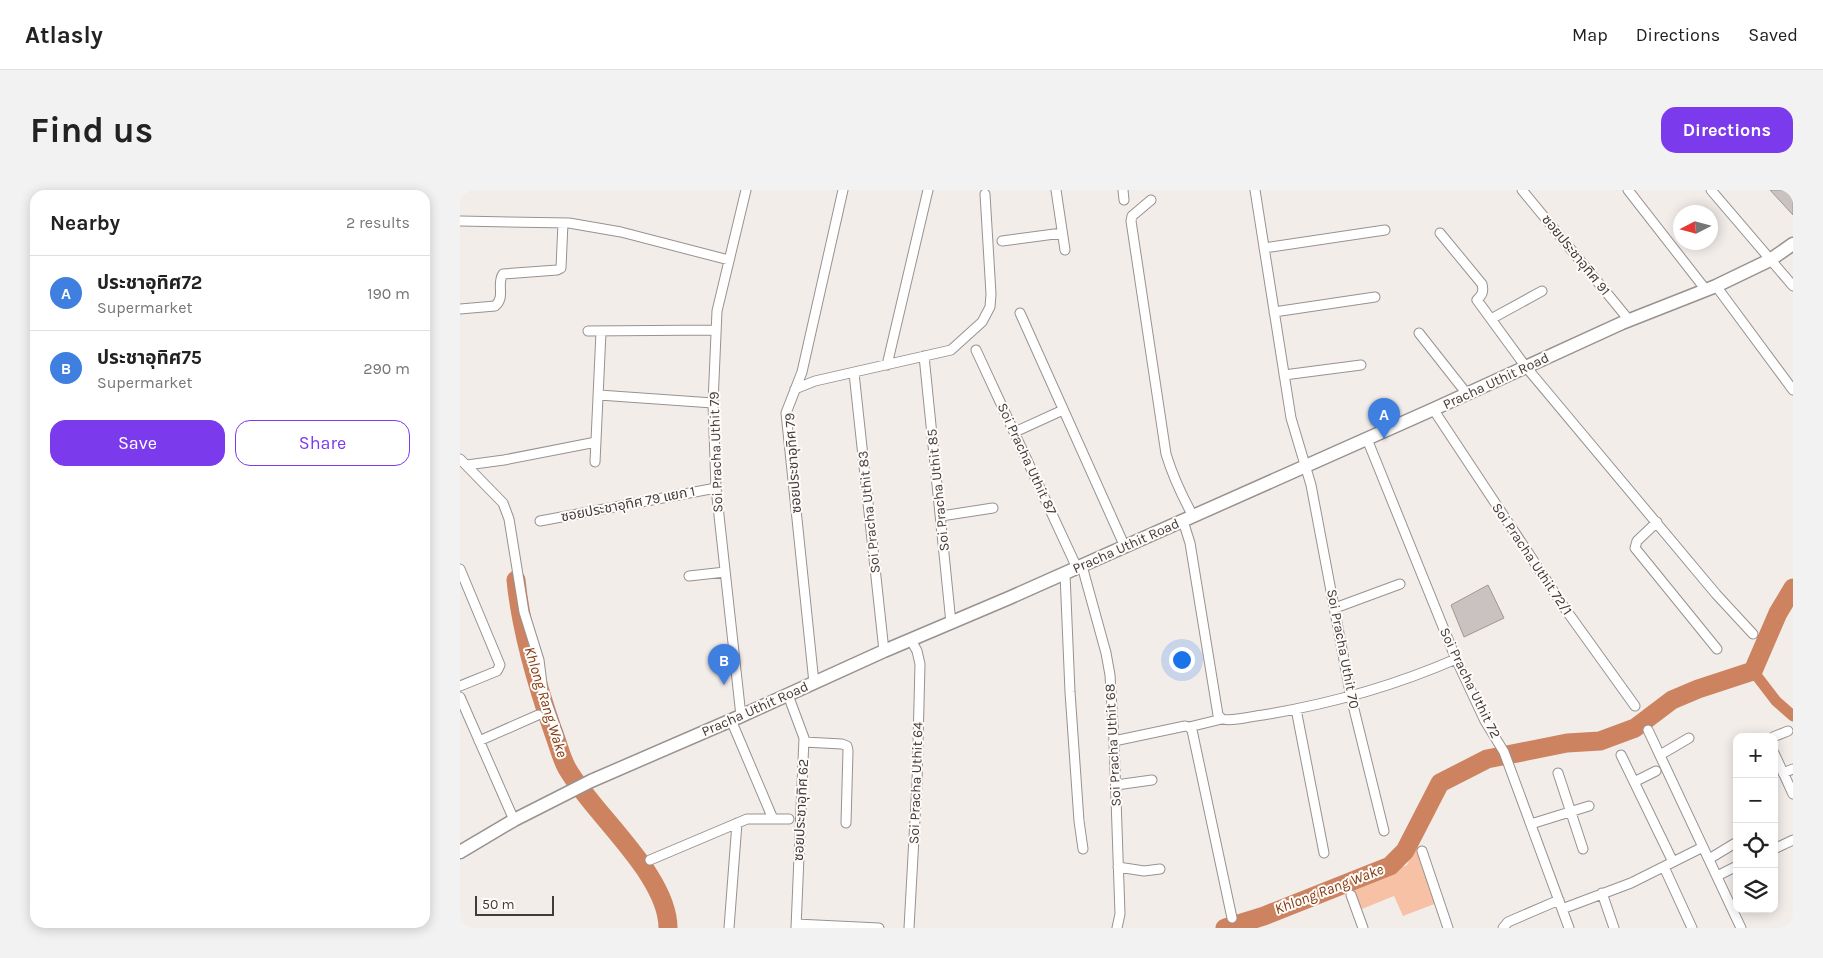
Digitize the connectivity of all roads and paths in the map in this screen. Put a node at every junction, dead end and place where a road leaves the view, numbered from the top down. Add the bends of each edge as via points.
1 (745, 190) edge
2 (843, 190) edge
3 (928, 190) edge
4 (1056, 190) edge
5 (1123, 190) edge
6 (1255, 190) edge
7 (1522, 190) edge
8 (1628, 190) edge
9 (1711, 190) edge
10 (985, 194) dead end
11 (1124, 200) dead end
12 (1151, 200) dead end
13 (460, 221) edge
14 (563, 223) junction
15 (1385, 230) dead end
16 (1440, 233) dead end
17 (1062, 234) junction
18 (1002, 241) dead end
19 (1793, 244) edge
20 (1264, 248) junction
21 (1065, 250) dead end
22 (729, 260) junction
23 (1770, 260) junction
24 (1793, 286) edge
25 (1711, 288) junction
26 (1542, 291) dead end
27 (1375, 297) dead end
28 (460, 309) edge
29 (1274, 312) junction
30 (1020, 313) dead end
31 (1491, 319) junction
32 (1629, 320) junction
33 (715, 330) junction
34 (588, 331) dead end
35 (601, 332) junction
36 (1419, 333) dead end
37 (976, 350) dead end
38 (924, 356) junction
39 (887, 365) junction
40 (1361, 365) dead end
41 (1526, 367) junction
42 (854, 373) junction
43 (1284, 375) junction
44 (796, 389) junction
45 (1793, 390) edge
46 (1467, 394) junction
47 (599, 395) junction
48 (713, 403) junction
49 (1433, 409) junction
50 (1063, 410) junction
51 (1015, 432) junction
52 (1366, 439) junction
53 (596, 442) junction
54 (464, 462) edge
55 (596, 462) dead end
56 (1305, 467) junction
57 (716, 488) junction
58 (993, 508) dead end
59 (941, 516) junction
60 (1188, 518) junction
61 (540, 521) dead end
62 (1657, 522) junction
63 (1125, 547) junction
64 (1080, 567) junction
65 (460, 569) edge
66 (725, 572) junction
67 (1065, 574) junction
68 (689, 576) dead end
69 (1400, 584) dead end
70 (1335, 608) junction
71 (952, 623) junction
72 (1753, 634) dead end
73 (911, 640) junction
74 (1717, 649) dead end
75 (884, 651) junction
76 (1456, 659) junction
77 (814, 683) junction
78 (460, 686) edge
79 (788, 695) junction
80 (460, 697) edge
81 (1351, 697) junction
82 (1635, 706) dead end
83 (1296, 709) junction
84 (538, 714) dead end
85 (736, 718) junction
86 (1222, 719) junction
87 (1189, 726) junction
88 (1648, 730) dead end
89 (1788, 731) dead end
90 (1778, 735) edge
91 (560, 737) dead end
92 (1689, 738) dead end
93 (479, 741) junction
94 (1114, 741) junction
95 (804, 742) junction
96 (1621, 755) dead end
97 (1660, 755) junction
98 (1778, 762) edge
99 (1793, 769) edge
100 (1656, 770) dead end
101 (1558, 773) dead end
102 (1783, 773) junction
103 (1152, 780) dead end
104 (1634, 782) junction
105 (1116, 784) junction
106 (1793, 794) edge
107 (1589, 806) dead end
108 (1571, 812) junction
109 (773, 819) junction
110 (789, 819) dead end
111 (514, 820) junction
112 (737, 823) junction
113 (846, 823) dead end
114 (1531, 824) junction
115 (1384, 831) dead end
116 (1793, 840) edge
117 (1733, 844) edge
118 (1703, 847) junction
119 (1778, 847) edge
120 (1083, 849) dead end
121 (1583, 849) dead end
122 (1422, 851) dead end
123 (460, 852) edge
124 (1324, 853) dead end
125 (1709, 859) junction
126 (650, 860) dead end
127 (1673, 862) junction
128 (1118, 867) junction
129 (1664, 867) junction
130 (1733, 868) edge
131 (1160, 869) dead end
132 (1717, 876) junction
133 (1602, 893) junction
134 (1351, 895) dead end
135 (1560, 905) junction
136 (1232, 918) dead end
137 (796, 926) edge
138 (729, 928) edge
139 (879, 928) edge
140 (909, 928) edge
141 (1117, 928) edge
142 (1364, 928) edge
143 (1448, 928) edge
144 (1503, 928) edge
145 (1569, 928) edge
146 (1614, 928) edge
147 (1692, 928) edge
148 (1741, 928) edge

1 - 22 street, Soi Pracha Uthit 79
2 - 44 street, ซอยประชาอุทิศ 79
3 - 39 street
4 - 17 street
5 - 11 street
6 - 20 street, Soi Pracha Uthit 70
7 - 32 street, ซอยประชาอุทิศ 91
8 - 25 street
9 - 23 street
10 - 38 street via 990,307 982,322 951,350
12 - 60 street via 1132,216 1131,221 1166,454
13 - 14 street
14 - 22 street via 621,232
14 - 28 street via 561,268 504,274 500,279 502,298 496,306
15 - 20 street
16 - 31 street via 1482,284 1484,290 1477,300
17 - 18 street
17 - 21 street
19 - 23 main road, Pracha Uthit Road
20 - 29 street, Soi Pracha Uthit 70
22 - 33 street, Soi Pracha Uthit 79
23 - 24 street
23 - 25 main road, Pracha Uthit Road
25 - 32 main road, Pracha Uthit Road
25 - 45 street
26 - 31 street
27 - 29 street
29 - 43 street, Soi Pracha Uthit 70
30 - 50 street
31 - 41 street
32 - 41 main road, Pracha Uthit Road
33 - 35 street
33 - 48 street, Soi Pracha Uthit 79
34 - 35 street
35 - 47 street
36 - 46 street
37 - 51 street, Soi Pracha Uthit 87
38 - 39 street
38 - 59 street, Soi Pracha Uthit 85
39 - 42 street
40 - 43 street
41 - 46 main road, Pracha Uthit Road
41 - 62 street
42 - 44 street
42 - 75 street, Soi Pracha Uthit 83
43 - 56 street, Soi Pracha Uthit 70 via 1290,418
44 - 77 street, ซอยประชาอุทิศ 79 via 786,413
46 - 49 main road, Pracha Uthit Road
47 - 48 street
47 - 53 street
48 - 57 street, Soi Pracha Uthit 79
49 - 52 main road, Pracha Uthit Road
49 - 82 street, Soi Pracha Uthit 72/1 via 1566,610
50 - 51 street
50 - 63 street
51 - 64 street, Soi Pracha Uthit 87
52 - 56 main road, Pracha Uthit Road
52 - 76 street, Soi Pracha Uthit 72
53 - 54 street via 504,460
53 - 55 street
54 - 91 street via 507,510 543,692
56 - 60 main road, Pracha Uthit Road
56 - 70 street, Soi Pracha Uthit 70
57 - 61 street, ซอยประชาอุทิศ 79 แยก 1
57 - 66 street, Soi Pracha Uthit 79
58 - 59 street
59 - 71 street, Soi Pracha Uthit 85
60 - 63 main road, Pracha Uthit Road
60 - 86 street via 1218,715
62 - 72 street
62 - 74 street via 1637,541 1635,548
63 - 64 main road, Pracha Uthit Road
64 - 67 main road, Pracha Uthit Road
64 - 94 street, Soi Pracha Uthit 68 via 1098,620 1110,675
65 - 78 street via 500,666 497,671
66 - 68 street
66 - 85 street, Soi Pracha Uthit 79
67 - 71 main road, Pracha Uthit Road
67 - 120 street via 1070,692
69 - 70 street
70 - 81 street, Soi Pracha Uthit 70
71 - 73 main road, Pracha Uthit Road
73 - 75 main road, Pracha Uthit Road
73 - 140 street, Soi Pracha Uthit 64 via 918,650 920,664
75 - 77 main road, Pracha Uthit Road
76 - 81 street
76 - 114 street, Soi Pracha Uthit 72 via 1504,752
77 - 79 main road, Pracha Uthit Road
79 - 85 main road, Pracha Uthit Road
79 - 95 street, ซอยประชาอุทิศ 62
80 - 93 street
81 - 83 street
81 - 115 street, Soi Pracha Uthit 70
83 - 86 street
83 - 124 street
84 - 93 street
85 - 109 street, Soi Pracha Uthit 79
85 - 111 main road, Pracha Uthit Road via 591,781
86 - 87 street
87 - 94 street
87 - 136 street via 1194,736
88 - 97 street
89 - 90 street
92 - 97 street
93 - 111 street
94 - 105 street, Soi Pracha Uthit 68
95 - 113 street via 847,746
95 - 137 street, ซอยประชาอุทิศ 62
96 - 104 street
97 - 118 street
98 - 102 street
99 - 102 street
100 - 104 street
101 - 108 street
102 - 106 street
103 - 105 street
104 - 127 street
105 - 128 street, Soi Pracha Uthit 68
107 - 108 street
108 - 114 street
108 - 121 street
109 - 110 street
109 - 112 street via 747,818
111 - 123 main road, Pracha Uthit Road
112 - 126 street
112 - 138 street
114 - 135 street, Soi Pracha Uthit 72
116 - 119 street
117 - 125 street
118 - 125 street
118 - 127 street
122 - 143 street
125 - 132 street
127 - 129 street
128 - 131 street via 1144,871
128 - 141 street, Soi Pracha Uthit 68 via 1120,914
129 - 133 street
129 - 147 street
130 - 132 street
132 - 148 street
133 - 135 street
133 - 146 street
134 - 142 street
135 - 144 street via 1508,922
135 - 145 street, Soi Pracha Uthit 72
137 - 139 street

